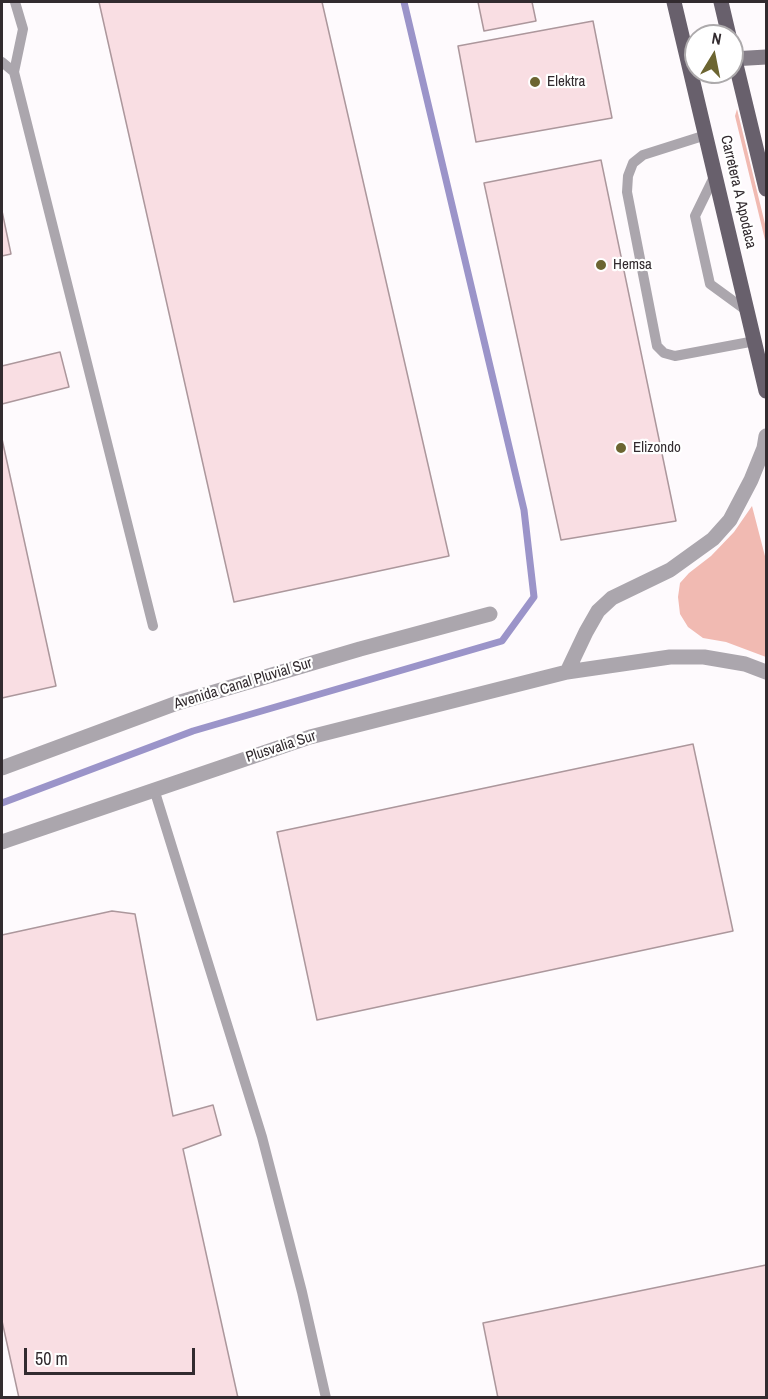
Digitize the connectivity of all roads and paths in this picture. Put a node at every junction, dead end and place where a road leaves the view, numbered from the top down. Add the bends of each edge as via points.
1 (15, 2) edge
2 (674, 2) edge
3 (721, 2) edge
4 (726, 24) edge
5 (684, 36) edge
6 (744, 56) edge
7 (766, 57) edge
8 (2, 62) edge
9 (14, 72) junction
10 (696, 84) edge
11 (740, 84) edge
12 (706, 135) junction
13 (715, 174) junction
14 (766, 189) edge
15 (747, 310) junction
16 (754, 341) junction
17 (766, 391) edge
18 (766, 436) edge
19 (490, 614) dead end
20 (153, 626) dead end
21 (567, 672) junction
22 (766, 672) edge
23 (2, 768) edge
24 (154, 789) junction
25 (2, 842) edge
26 (326, 1398) edge

1 - 9 lane via 23,29
2 - 5 main road, Carretera A Apodaca
3 - 4 main road
6 - 7 main road
8 - 9 lane
9 - 20 lane
10 - 12 main road, Carretera A Apodaca
11 - 14 main road, Carretera A Apodaca
12 - 13 main road, Carretera A Apodaca
12 - 16 lane via 643,155 633,163 628,176 627,192 657,346 675,356
13 - 15 main road, Carretera A Apodaca
13 - 15 lane via 695,216 710,284
15 - 16 main road, Carretera A Apodaca
16 - 17 main road, Carretera A Apodaca
18 - 21 street via 751,480 730,520 713,539 670,570 612,598 598,611
19 - 23 street, Avenida Canal Pluvial Sur via 177,703
21 - 22 street, Plusvalia Sur via 670,657 704,657
21 - 24 street, Plusvalia Sur via 310,737
24 - 25 street, Plusvalia Sur
24 - 26 lane via 262,1137

